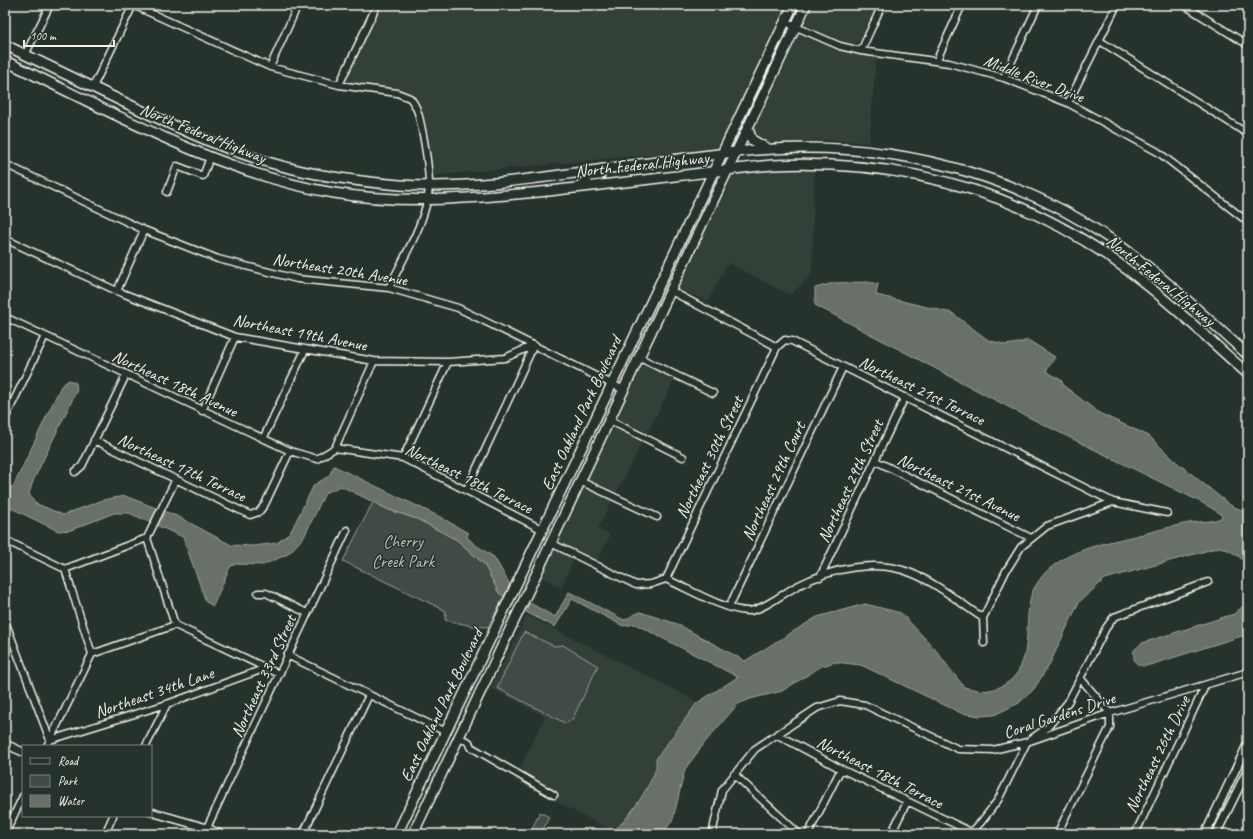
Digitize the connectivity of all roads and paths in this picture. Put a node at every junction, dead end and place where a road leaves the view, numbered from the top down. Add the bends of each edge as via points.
1 (50, 5) edge
2 (133, 5) edge
3 (297, 5) edge
4 (377, 5) edge
5 (793, 5) edge
6 (806, 5) edge
7 (882, 5) edge
8 (962, 5) edge
9 (1038, 5) edge
10 (1117, 5) edge
11 (1187, 6) edge
12 (784, 22) junction
13 (795, 27) junction
14 (1100, 41) junction
15 (1248, 43) edge
16 (5, 45) edge
17 (861, 51) junction
18 (26, 55) junction
19 (5, 61) edge
20 (937, 61) junction
21 (270, 67) junction
22 (1004, 78) junction
23 (339, 85) junction
24 (93, 87) junction
25 (73, 93) junction
26 (115, 98) junction
27 (94, 103) junction
28 (1068, 103) junction
29 (748, 129) junction
30 (1248, 134) edge
31 (770, 149) junction
32 (234, 151) junction
33 (737, 153) junction
34 (722, 155) junction
35 (210, 157) junction
36 (916, 158) junction
37 (5, 164) edge
38 (617, 167) junction
39 (729, 170) junction
40 (895, 170) junction
41 (579, 172) junction
42 (713, 173) junction
43 (429, 186) junction
44 (579, 187) junction
45 (561, 189) junction
46 (167, 192) dead end
47 (427, 200) junction
48 (1248, 222) edge
49 (144, 230) junction
50 (5, 239) edge
51 (1121, 247) junction
52 (1100, 249) junction
53 (1136, 258) junction
54 (1114, 260) junction
55 (666, 269) junction
56 (389, 288) junction
57 (672, 288) junction
58 (117, 291) junction
59 (5, 317) edge
60 (45, 336) junction
61 (235, 337) junction
62 (534, 345) junction
63 (777, 347) junction
64 (305, 350) junction
65 (1248, 355) edge
66 (640, 358) junction
67 (374, 361) junction
68 (448, 362) junction
69 (843, 367) junction
70 (1248, 374) edge
71 (126, 375) junction
72 (612, 384) junction
73 (624, 390) junction
74 (713, 393) dead end
75 (905, 397) junction
76 (202, 411) junction
77 (5, 418) edge
78 (609, 420) junction
79 (94, 440) junction
80 (263, 440) junction
81 (335, 448) junction
82 (290, 451) junction
83 (683, 457) dead end
84 (403, 458) junction
85 (876, 461) junction
86 (75, 472) dead end
87 (176, 480) junction
88 (580, 481) junction
89 (466, 491) junction
90 (1113, 502) junction
91 (1167, 513) dead end
92 (657, 517) dead end
93 (347, 530) dead end
94 (543, 530) junction
95 (147, 538) junction
96 (1030, 538) junction
97 (5, 540) edge
98 (550, 543) junction
99 (65, 569) junction
100 (820, 577) junction
101 (520, 579) junction
102 (666, 579) junction
103 (1208, 582) dead end
104 (528, 590) junction
105 (258, 593) dead end
106 (729, 607) junction
107 (308, 613) junction
108 (983, 618) junction
109 (5, 624) edge
110 (175, 625) junction
111 (984, 643) dead end
112 (92, 654) junction
113 (288, 655) junction
114 (266, 668) junction
115 (1248, 672) edge
116 (279, 674) junction
117 (1081, 679) junction
118 (1204, 686) junction
119 (369, 695) junction
120 (167, 704) junction
121 (1110, 713) junction
122 (452, 719) junction
123 (446, 732) junction
124 (778, 735) junction
125 (459, 738) junction
126 (1027, 742) junction
127 (49, 743) edge
128 (5, 744) edge
129 (1248, 744) edge
130 (146, 745) edge
131 (452, 751) junction
132 (22, 752) edge
133 (842, 769) junction
134 (1248, 769) edge
135 (734, 774) junction
136 (554, 795) dead end
137 (22, 798) edge
138 (907, 802) junction
139 (152, 812) edge
140 (112, 817) edge
141 (206, 831) edge
142 (970, 833) edge
143 (5, 834) edge
144 (104, 834) edge
145 (220, 834) edge
146 (303, 834) edge
147 (397, 834) edge
148 (413, 834) edge
149 (712, 834) edge
150 (799, 834) edge
151 (808, 834) edge
152 (891, 834) edge
153 (1058, 834) edge
154 (1135, 834) edge
155 (1205, 834) edge
156 (1216, 834) edge

1 - 18 street
2 - 21 street
2 - 24 street
3 - 21 street
4 - 23 street
5 - 12 main road, East Oakland Park Boulevard
6 - 13 main road, East Oakland Park Boulevard
7 - 17 street
8 - 20 street
9 - 22 street
10 - 14 street
11 - 15 street
12 - 13 street, Middle River Drive
12 - 34 main road, East Oakland Park Boulevard
13 - 17 street, Middle River Drive via 840,46
13 - 29 main road, East Oakland Park Boulevard
14 - 28 street
14 - 30 street
16 - 18 main road, North Federal Highway
17 - 20 street, Middle River Drive
18 - 24 main road, North Federal Highway
19 - 25 main road, North Federal Highway
20 - 22 street, Middle River Drive
21 - 23 street
22 - 28 street, Middle River Drive
23 - 43 street via 406,96 414,102 426,149
24 - 25 main road via 85,92
24 - 26 main road, North Federal Highway
25 - 27 main road, North Federal Highway
26 - 27 main road via 98,99
26 - 32 main road, North Federal Highway
27 - 35 main road, North Federal Highway
28 - 48 street, Middle River Drive via 1158,152
29 - 31 main road via 756,143
29 - 33 main road, East Oakland Park Boulevard
31 - 33 main road, North Federal Highway
31 - 36 main road, North Federal Highway via 847,149
32 - 35 main road via 225,157
32 - 43 main road, North Federal Highway via 321,175 378,183
33 - 34 main road, North Federal Highway
33 - 39 main road, East Oakland Park Boulevard
34 - 38 main road, North Federal Highway
34 - 42 main road, East Oakland Park Boulevard
35 - 46 street via 203,176 177,166
35 - 47 main road, North Federal Highway via 263,176 335,193
36 - 40 main road via 903,161
36 - 51 main road, North Federal Highway via 973,173 1028,194 1076,218
37 - 49 street, Northeast 20th Avenue
38 - 41 main road, North Federal Highway
38 - 44 main road via 610,174 590,176
39 - 40 main road, North Federal Highway via 772,165 818,164
39 - 42 main road, North Federal Highway
39 - 57 main road, East Oakland Park Boulevard
40 - 52 main road, North Federal Highway via 960,184 1003,199 1050,220
41 - 43 main road, North Federal Highway via 492,183
41 - 45 main road via 574,182
42 - 44 main road, North Federal Highway
42 - 55 main road, East Oakland Park Boulevard
43 - 47 street
44 - 45 main road, North Federal Highway
45 - 47 main road, North Federal Highway via 479,198
47 - 56 street via 417,229
49 - 56 street, Northeast 20th Avenue via 218,259 265,272 297,279
49 - 58 street
50 - 58 street, Northeast 19th Avenue
51 - 52 main road via 1108,251
51 - 53 main road, North Federal Highway
52 - 54 main road, North Federal Highway
53 - 54 main road
53 - 65 main road, North Federal Highway
54 - 70 main road, North Federal Highway via 1150,287
55 - 57 main road via 671,272
55 - 72 main road, East Oakland Park Boulevard
56 - 62 street, Northeast 20th Avenue via 458,308
57 - 63 street
57 - 66 main road, East Oakland Park Boulevard
58 - 61 street, Northeast 19th Avenue
59 - 60 street, Northeast 18th Avenue
60 - 71 street, Northeast 18th Avenue
60 - 77 street
61 - 64 street, Northeast 19th Avenue
61 - 76 street
62 - 68 street, Northeast 19th Avenue via 505,358
62 - 72 street, Northeast 20th Avenue
62 - 89 street
63 - 69 street, Northeast 21st Terrace via 785,340 792,341
63 - 102 street, Northeast 30th Street
64 - 67 street, Northeast 19th Avenue
64 - 80 street
66 - 73 main road, East Oakland Park Boulevard
66 - 74 street
67 - 68 street, Northeast 19th Avenue
67 - 81 street
68 - 84 street
69 - 75 street, Northeast 21st Terrace
69 - 106 street, Northeast 29th Court
71 - 76 street, Northeast 18th Avenue
71 - 79 street
72 - 73 street, Northeast 20th Avenue
72 - 94 main road, East Oakland Park Boulevard
73 - 78 main road, East Oakland Park Boulevard
75 - 85 street, Northeast 29th Street
75 - 90 street, Northeast 21st Terrace
76 - 80 street, Northeast 18th Avenue
78 - 83 street
78 - 88 main road, East Oakland Park Boulevard
79 - 86 street via 82,466
79 - 87 street, Northeast 17th Terrace
80 - 82 street, Northeast 18th Avenue
81 - 82 street, Northeast 18th Avenue via 317,459
81 - 84 street, Northeast 18th Terrace
82 - 87 street, Northeast 17th Terrace via 265,504 259,512 250,515
84 - 89 street, Northeast 18th Terrace
85 - 96 street, Northeast 21st Avenue
85 - 100 street, Northeast 29th Street
87 - 95 street
88 - 92 street
88 - 98 main road, East Oakland Park Boulevard
89 - 94 street, Northeast 18th Terrace
90 - 91 street, Northeast 21st Terrace
90 - 96 street via 1047,526
93 - 107 street, Northeast 33rd Street
94 - 98 main road
94 - 101 main road, East Oakland Park Boulevard
95 - 99 street
95 - 110 street
96 - 108 street via 1006,571
97 - 99 street
98 - 102 street via 636,585
98 - 104 main road, East Oakland Park Boulevard
99 - 112 street
100 - 106 street via 749,611
100 - 108 street via 855,568 886,566 911,572
101 - 104 main road via 525,582
101 - 122 main road, East Oakland Park Boulevard
102 - 106 street
103 - 117 street via 1114,617
104 - 125 main road, East Oakland Park Boulevard
105 - 107 street via 266,593
107 - 113 street, Northeast 33rd Street
108 - 111 street
109 - 127 street
110 - 112 street
110 - 114 street
112 - 127 street
113 - 116 street, Northeast 33rd Street
113 - 119 street
114 - 116 street
114 - 120 street, Northeast 34th Lane
115 - 118 street, Coral Gardens Drive
116 - 141 street, Northeast 33rd Street
117 - 121 street
117 - 126 street via 1055,720
118 - 121 street, Coral Gardens Drive
118 - 154 street, Northeast 26th Drive
119 - 123 street
119 - 146 street
120 - 127 street, Northeast 34th Lane
120 - 130 street
121 - 126 street, Coral Gardens Drive
121 - 153 street via 1110,727
122 - 123 main road, East Oakland Park Boulevard
122 - 125 main road via 454,733
123 - 131 main road via 450,737
123 - 147 main road, East Oakland Park Boulevard
124 - 126 street, Coral Gardens Drive via 817,708 840,701 865,705 958,749 993,750
124 - 133 street, Northeast 18th Terrace
124 - 135 street, Coral Gardens Drive via 755,749
125 - 131 main road, East Oakland Park Boulevard
125 - 136 street
126 - 142 street via 998,800
128 - 132 street
129 - 155 street
131 - 148 main road, East Oakland Park Boulevard
133 - 138 street, Northeast 18th Terrace
133 - 151 street
134 - 156 street
135 - 149 street, Coral Gardens Drive via 722,790
135 - 150 street
137 - 143 street
138 - 142 street, Northeast 18th Terrace
138 - 152 street
139 - 141 street
140 - 144 street
141 - 145 street

